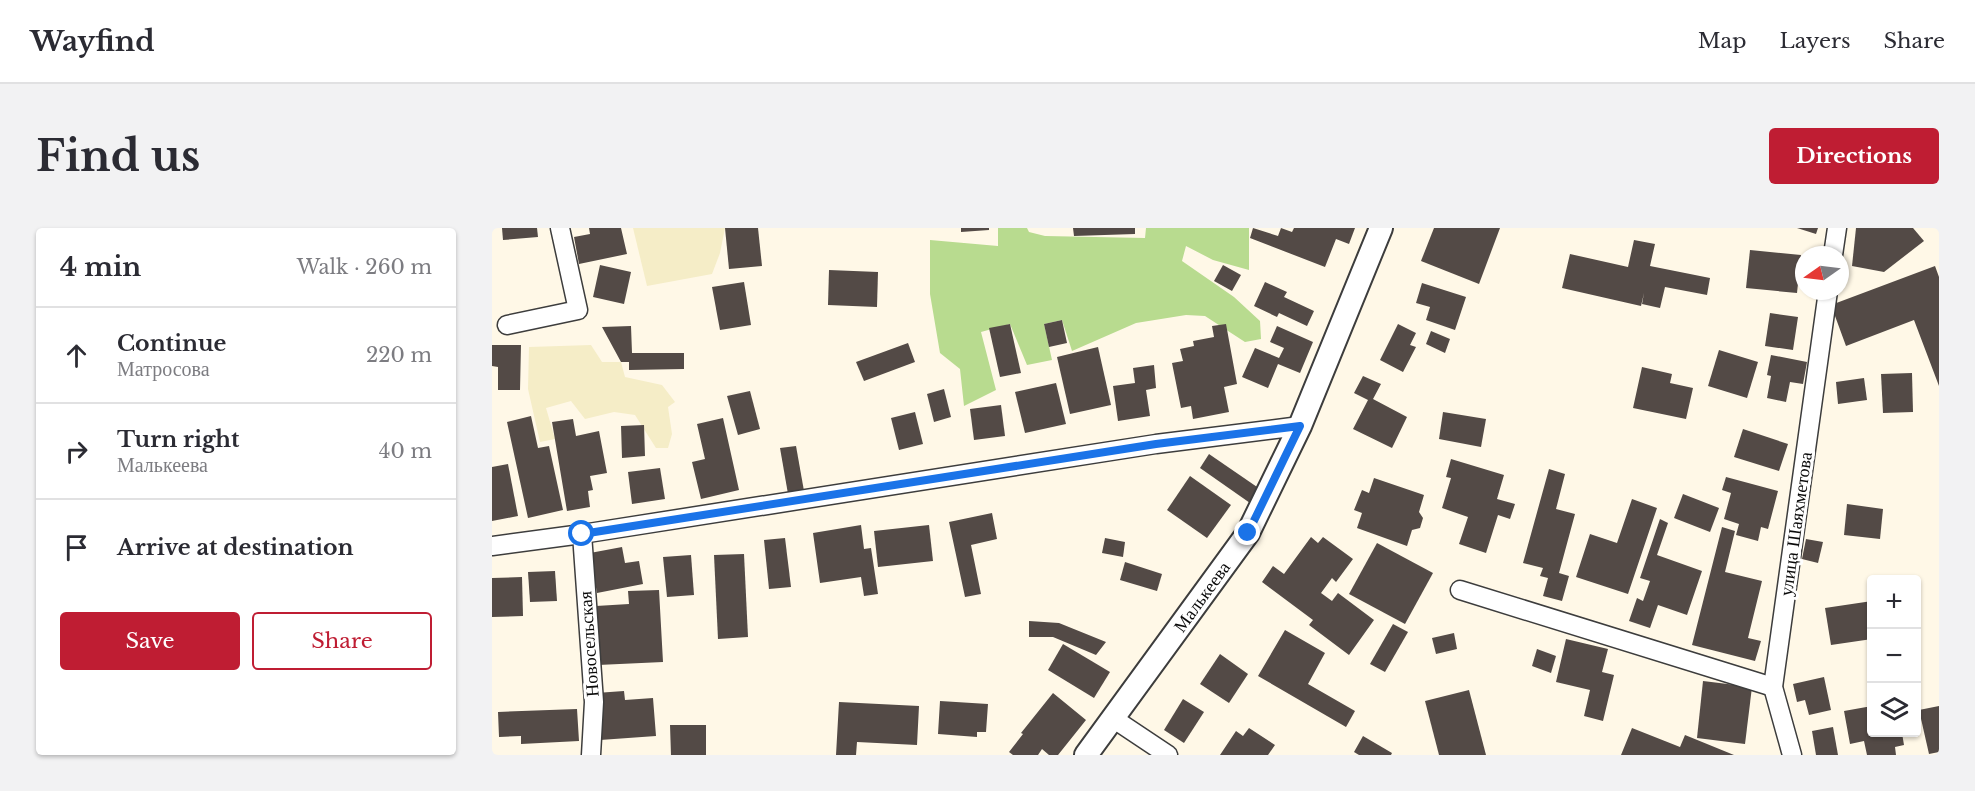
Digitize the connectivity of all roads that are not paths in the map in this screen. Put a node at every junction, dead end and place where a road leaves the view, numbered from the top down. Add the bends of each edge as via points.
1 (560, 228) edge
2 (1381, 228) edge
3 (1837, 228) edge
4 (1834, 246) edge
5 (1827, 300) edge
6 (507, 325) dead end
7 (1300, 426) junction
8 (582, 534) junction
9 (492, 546) edge
10 (1460, 590) dead end
11 (1773, 687) junction
12 (1114, 719) junction
13 (591, 755) edge
14 (1086, 755) edge
15 (1168, 755) edge
16 (1792, 755) edge

1 - 6 street via 578,310
2 - 7 street, Малькеева
3 - 4 street
5 - 11 street, улица Шаяхметова
7 - 8 street via 1156,444
7 - 12 street, Малькеева via 1248,533
8 - 9 street
8 - 13 street, Новосельская via 594,702
10 - 11 street
11 - 16 street, улица Шаяхметова
12 - 14 street, Малькеева
12 - 15 street

